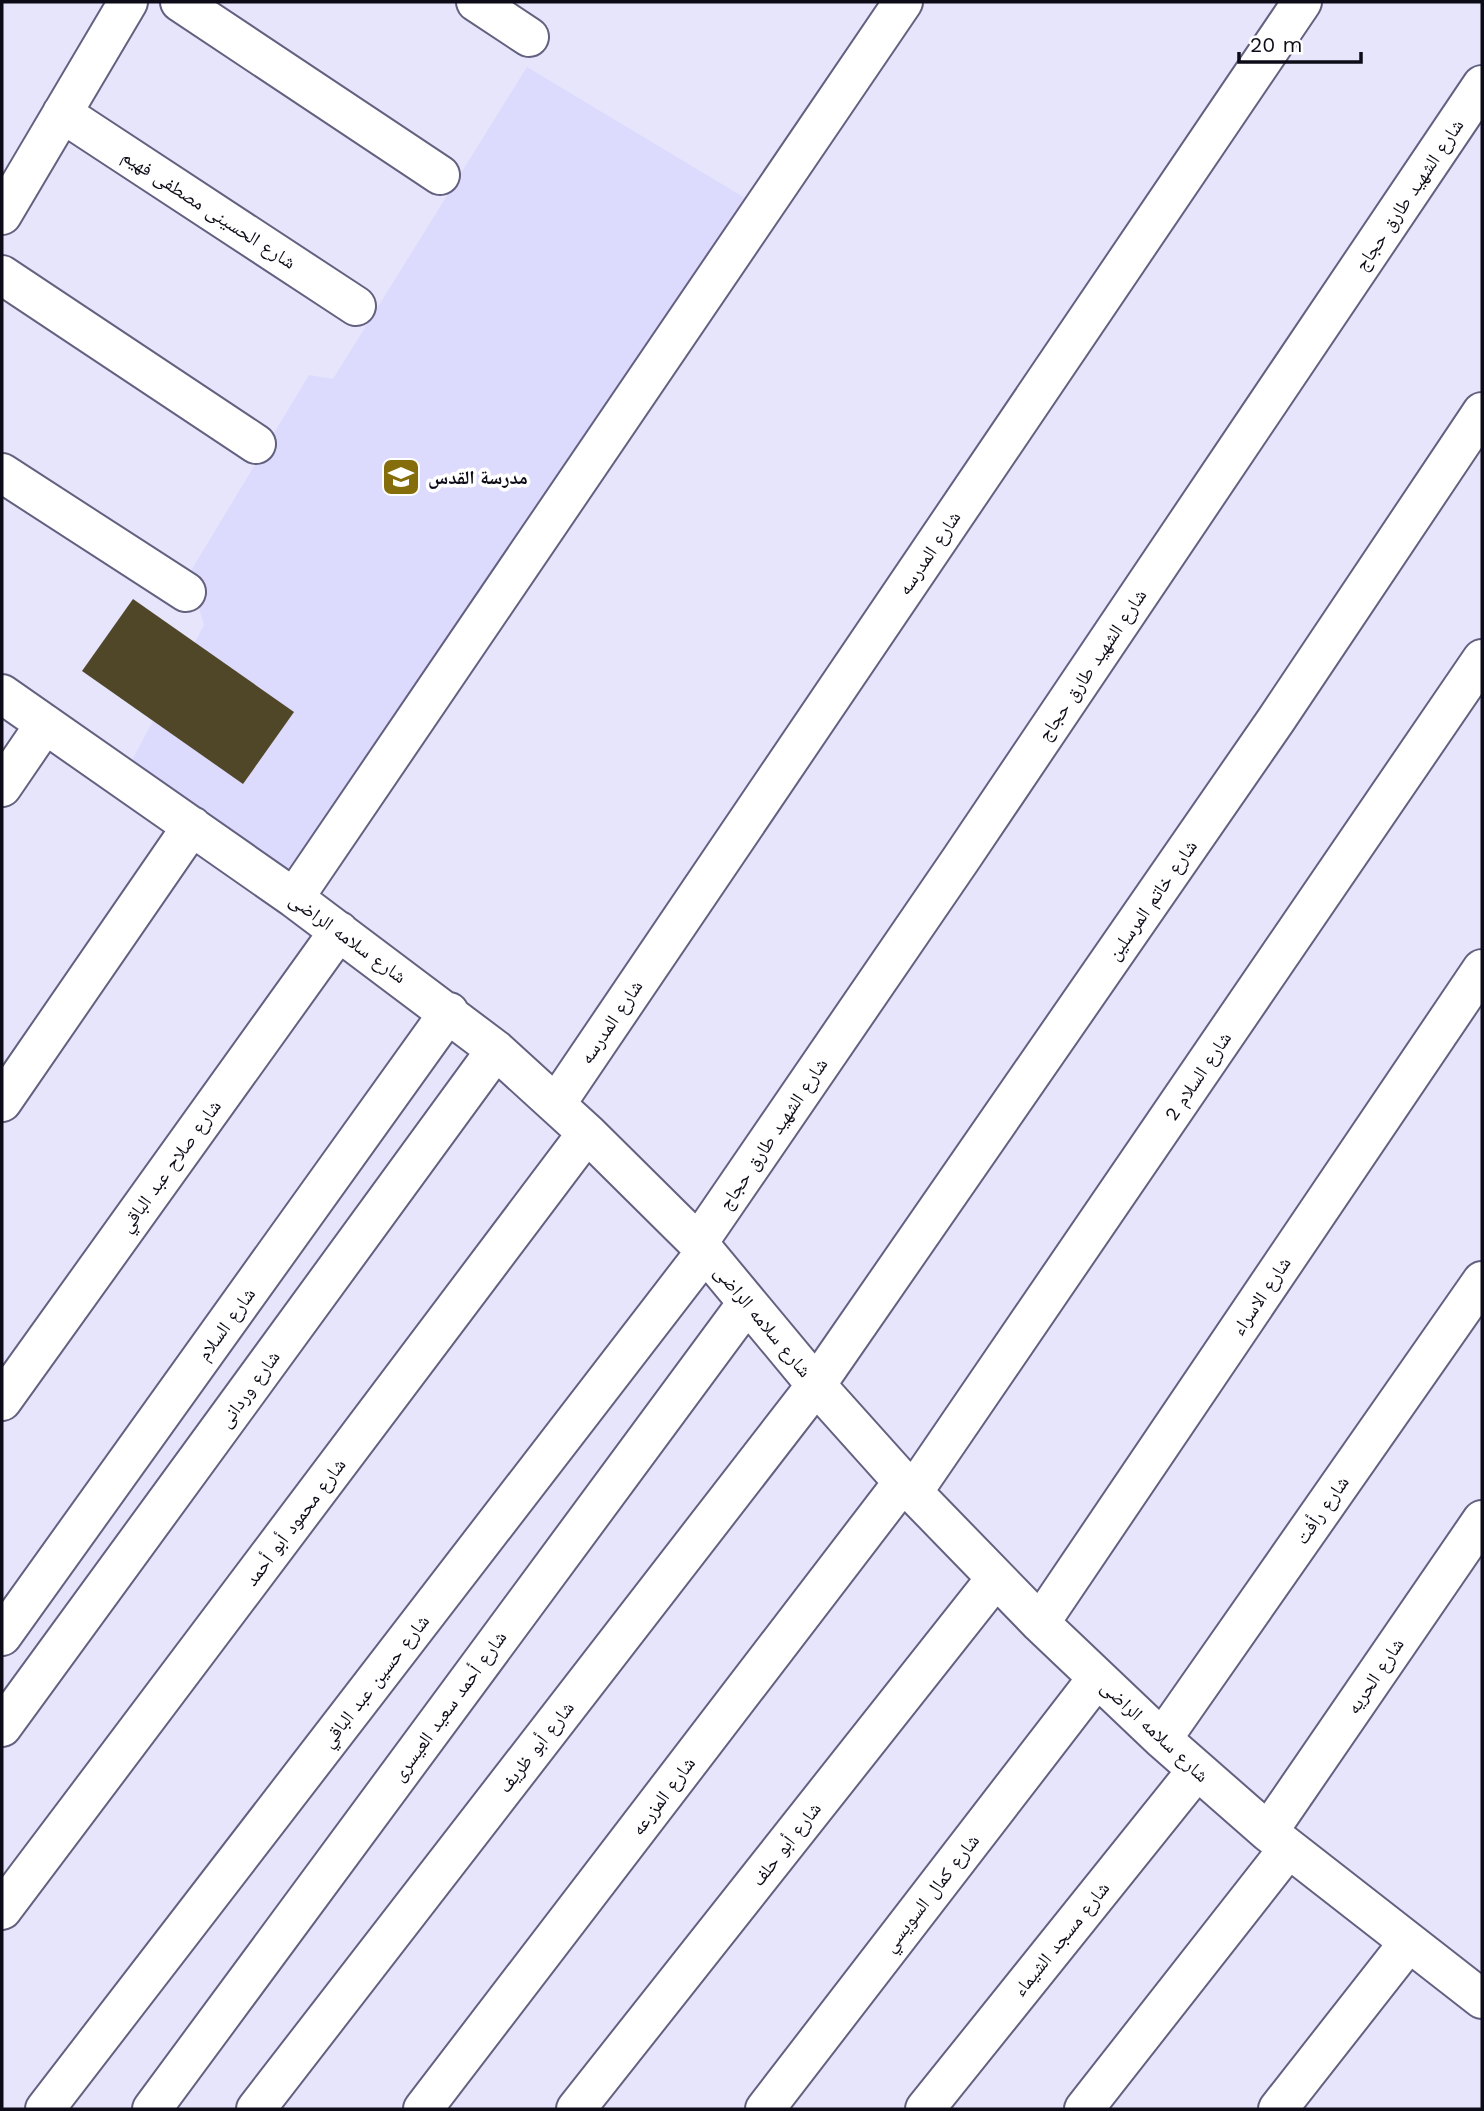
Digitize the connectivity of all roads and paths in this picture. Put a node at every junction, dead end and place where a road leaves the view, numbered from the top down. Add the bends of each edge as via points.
1 (128, 2) edge
2 (180, 2) edge
3 (476, 2) edge
4 (903, 2) edge
5 (1302, 2) edge
6 (529, 37) dead end
7 (1482, 85) edge
8 (62, 113) junction
9 (440, 175) dead end
10 (2, 215) edge
11 (2, 275) edge
12 (356, 306) dead end
13 (1482, 412) edge
14 (256, 444) dead end
15 (2, 472) edge
16 (186, 592) dead end
17 (1482, 659) edge
18 (2, 694) edge
19 (45, 724) junction
20 (2, 787) edge
21 (192, 826) junction
22 (294, 898) junction
23 (339, 931) junction
24 (1482, 969) edge
25 (449, 1012) junction
26 (496, 1050) junction
27 (2, 1102) edge
28 (556, 1104) junction
29 (587, 1133) junction
30 (701, 1247) junction
31 (1482, 1281) edge
32 (747, 1303) junction
33 (816, 1385) junction
34 (2, 1401) edge
35 (908, 1487) junction
36 (1482, 1520) edge
37 (996, 1578) junction
38 (1040, 1623) junction
39 (2, 1636) edge
40 (1097, 1678) junction
41 (2, 1727) edge
42 (1162, 1739) junction
43 (1196, 1770) junction
44 (1278, 1840) junction
45 (2, 1910) edge
46 (1409, 1942) junction
47 (1482, 1999) edge
48 (45, 2109) edge
49 (152, 2109) edge
50 (256, 2109) edge
51 (423, 2109) edge
52 (576, 2109) edge
53 (765, 2109) edge
54 (925, 2109) edge
55 (1084, 2109) edge
56 (1278, 2109) edge

1 - 8 street
2 - 9 street
3 - 6 street
4 - 22 street
5 - 28 street, شارع المدرسه
7 - 30 street, شارع الشهيد طارق حجاج
8 - 10 street
8 - 12 street, شارع الحسينى مصطفى فهيم
11 - 14 street
13 - 33 street, شارع خاتم المرسلين via 1276,720
15 - 16 street
17 - 35 street, شارع السلام 2
18 - 19 street, شارع سلامه الراضى
19 - 20 street
19 - 21 street, شارع سلامه الراضى
21 - 22 street, شارع سلامه الراضى
21 - 27 street
22 - 23 street, شارع سلامه الراضى
23 - 25 street, شارع سلامه الراضى
23 - 34 street, شارع صلاح عبد الباقي
24 - 38 street, شارع الاسراء
25 - 26 street, شارع سلامه الراضى
25 - 39 street, شارع السلام
26 - 28 street, شارع سلامه الراضى
26 - 41 street, شارع وردانى
28 - 29 street, شارع سلامه الراضى
29 - 30 street, شارع سلامه الراضى
29 - 45 street, شارع محمود أبو أحمد
30 - 32 street, شارع سلامه الراضى
30 - 48 street, شارع حسين عبد الباقي
31 - 42 street, شارع رأفت
32 - 33 street, شارع سلامه الراضى
32 - 49 street, شارع أحمد سعيد العيسرى
33 - 35 street, شارع سلامه الراضى
33 - 50 street, شارع أبو ظريف
35 - 37 street, شارع سلامه الراضى
35 - 51 street, شارع المزرعه
36 - 44 street, شارع الحريه
37 - 38 street, شارع سلامه الراضى
37 - 52 street, شارع أبو حلف
38 - 40 street, شارع سلامه الراضى
40 - 42 street, شارع سلامه الراضى
40 - 53 street, شارع كمال السويسي
42 - 43 street, شارع سلامه الراضى
43 - 44 street, شارع سلامه الراضى
43 - 54 street, شارع مسجد الشيماء
44 - 46 street, شارع سلامه الراضى
44 - 55 street, شارع الحريه
46 - 47 street, شارع سلامه الراضى
46 - 56 street

